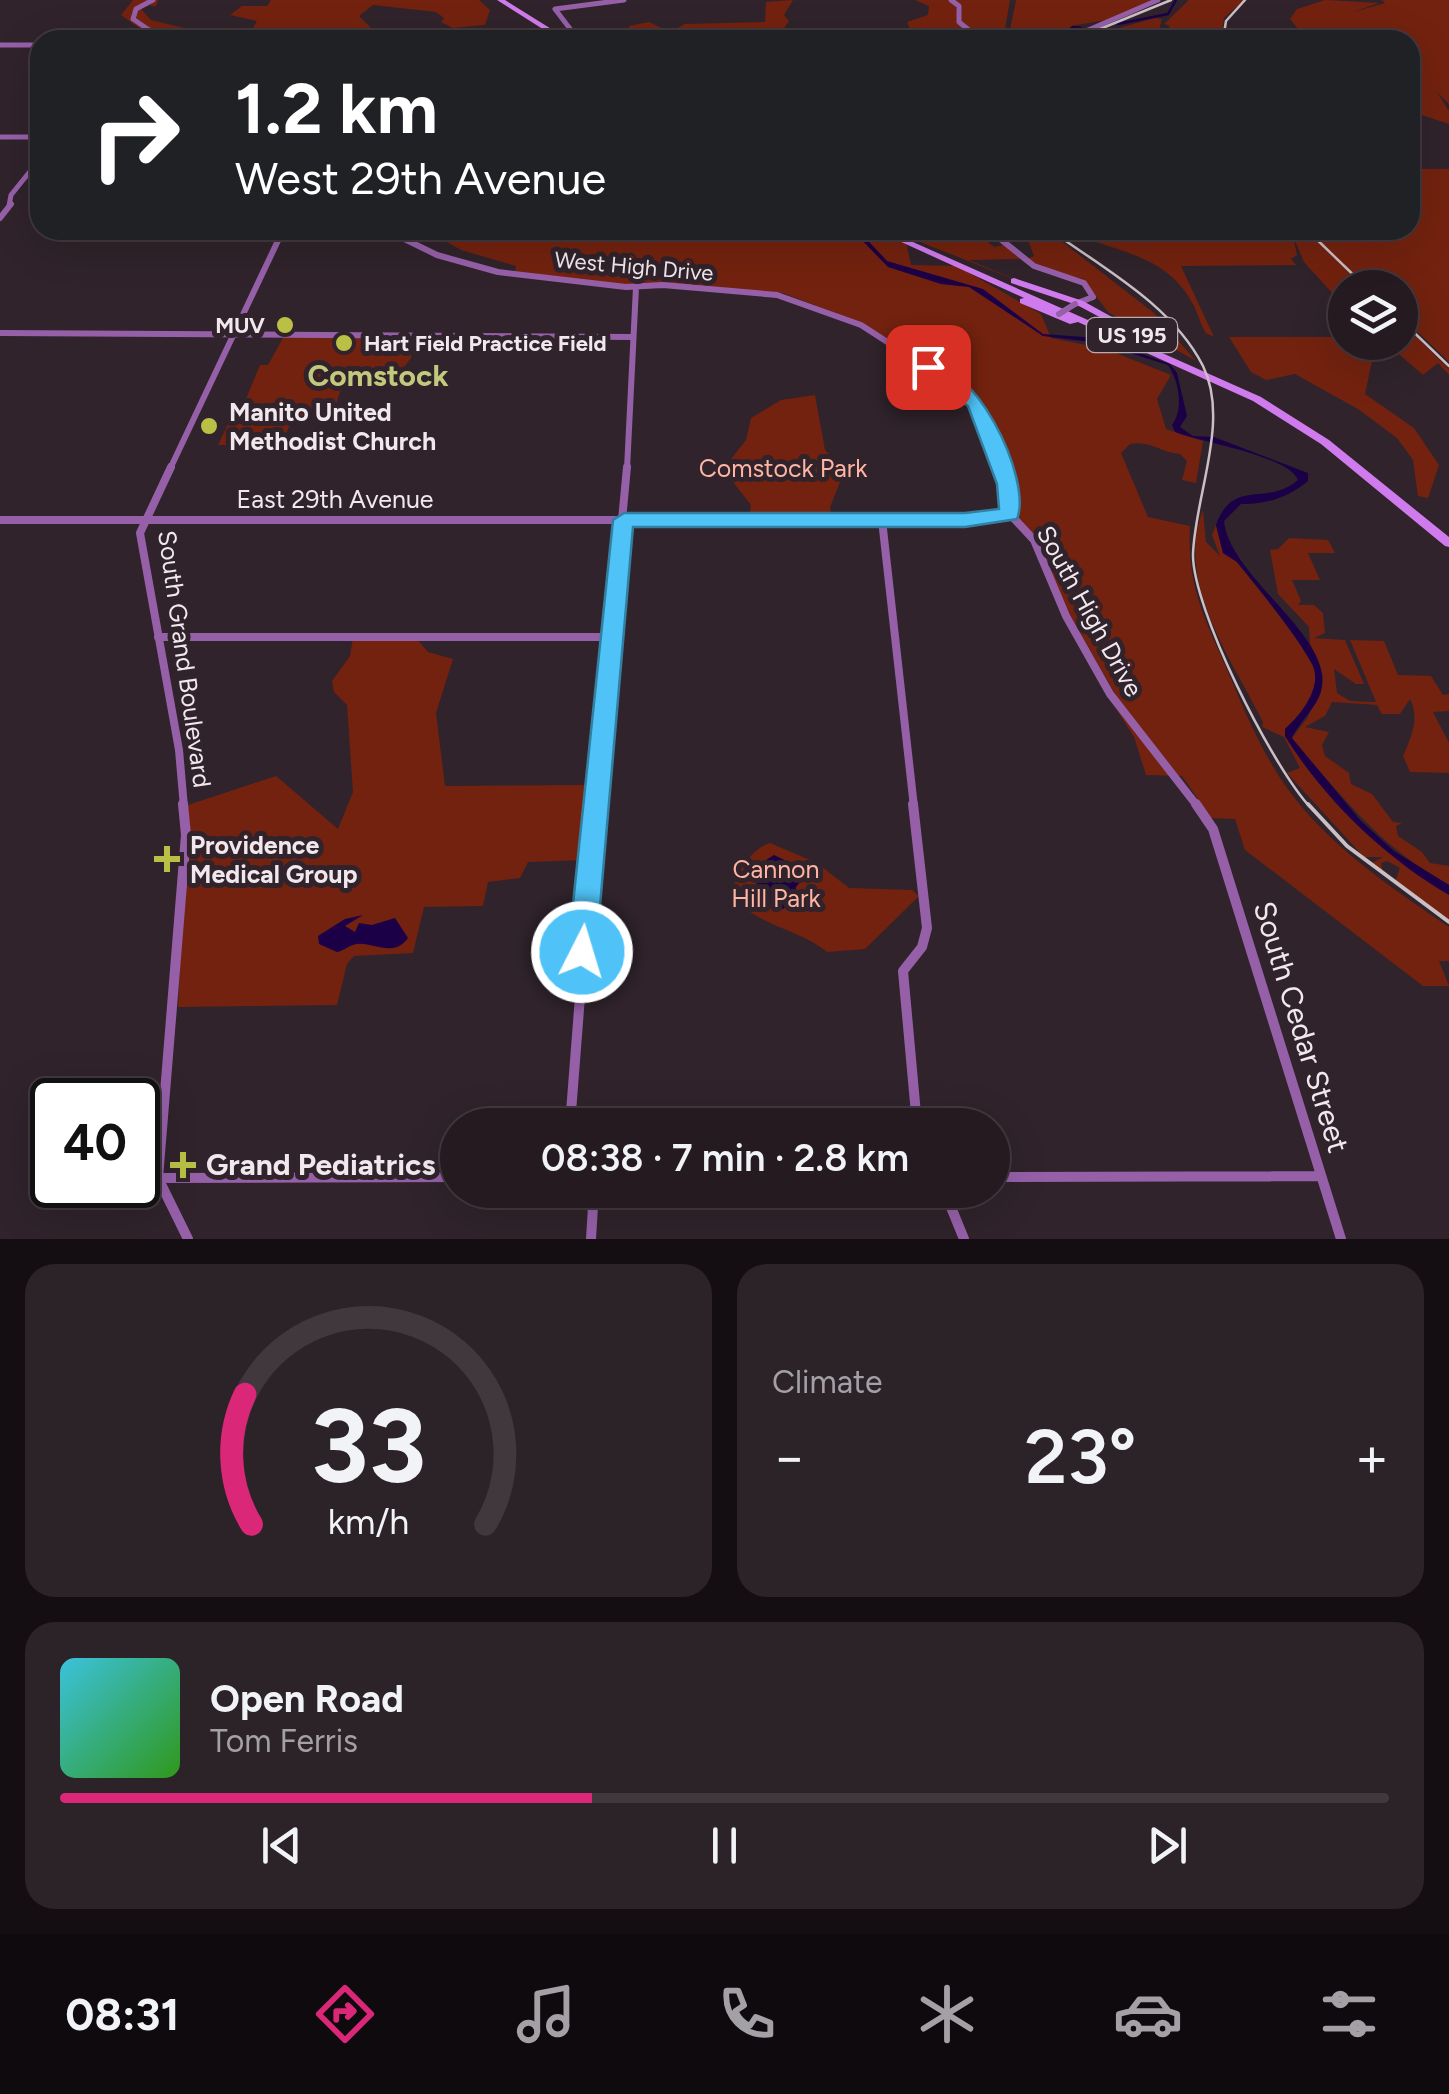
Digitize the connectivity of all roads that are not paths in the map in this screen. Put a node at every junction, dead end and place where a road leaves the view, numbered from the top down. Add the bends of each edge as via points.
1 (154, 0) edge
2 (497, 0) edge
3 (622, 0) edge
4 (951, 0) edge
5 (1158, 0) edge
6 (149, 30) edge
7 (547, 30) edge
8 (571, 30) edge
9 (969, 30) edge
10 (1083, 30) edge
11 (0, 45) edge
12 (30, 45) edge
13 (0, 137) edge
14 (30, 137) edge
15 (30, 172) edge
16 (0, 218) edge
17 (279, 240) edge
18 (405, 240) edge
19 (902, 240) edge
20 (911, 240) edge
21 (1002, 240) edge
22 (971, 268) junction
23 (636, 286) junction
24 (1082, 298) junction
25 (1057, 315) junction
26 (0, 334) edge
27 (234, 334) junction
28 (633, 336) junction
29 (1186, 362) junction
30 (1009, 510) junction
31 (144, 518) junction
32 (0, 519) edge
33 (624, 520) junction
34 (882, 520) junction
35 (1449, 540) edge
36 (158, 637) junction
37 (611, 638) junction
38 (1212, 829) joint
39 (571, 1108) edge
40 (915, 1108) edge
41 (160, 1154) edge
42 (1321, 1176) junction
43 (440, 1177) edge
44 (1010, 1177) edge
45 (160, 1178) edge
46 (179, 1178) junction
47 (160, 1183) edge
48 (167, 1200) junction
49 (592, 1208) edge
50 (953, 1208) edge
51 (188, 1239) edge
52 (591, 1239) edge
53 (964, 1239) edge
54 (1341, 1239) edge

1 - 6 main road via 136,9 133,19
2 - 7 highway
3 - 8 main road via 555,9
4 - 9 main road
5 - 10 main road
11 - 12 main road
13 - 14 main road
15 - 16 main road
17 - 27 main road, South Grand Boulevard
18 - 23 main road, West High Drive via 436,256 498,272
19 - 22 highway, US 195
20 - 22 highway, US 195
21 - 24 main road via 1034,266 1077,279
22 - 24 highway
22 - 25 highway
22 - 29 highway, US 195
23 - 28 main road
23 - 30 main road, West High Drive via 767,294 861,324 977,405 1008,484
24 - 25 main road, bridge
24 - 29 highway
25 - 29 highway
26 - 27 main road
27 - 28 main road
27 - 31 main road, South Grand Boulevard
28 - 33 main road
29 - 35 highway, US 195 via 1295,422
29 - 35 highway, US 195 via 1267,396 1313,426
30 - 34 main road, East 29th Avenue via 965,520
30 - 38 main road, South High Drive via 1038,549 1110,694
31 - 32 main road, East 29th Avenue
31 - 33 main road, East 29th Avenue
31 - 36 main road, South Grand Boulevard via 140,539
33 - 34 main road, East 29th Avenue
33 - 37 main road
34 - 40 main road via 928,928 902,971
36 - 37 main road
36 - 41 main road, South Grand Boulevard via 180,753 186,835
37 - 39 main road
38 - 42 main road, South Cedar Street
42 - 44 main road
42 - 54 main road, South Cedar Street
43 - 46 main road
45 - 46 main road
46 - 48 main road
47 - 48 main road, South Grand Boulevard
48 - 51 main road, South Grand Boulevard
49 - 52 main road
50 - 53 main road

